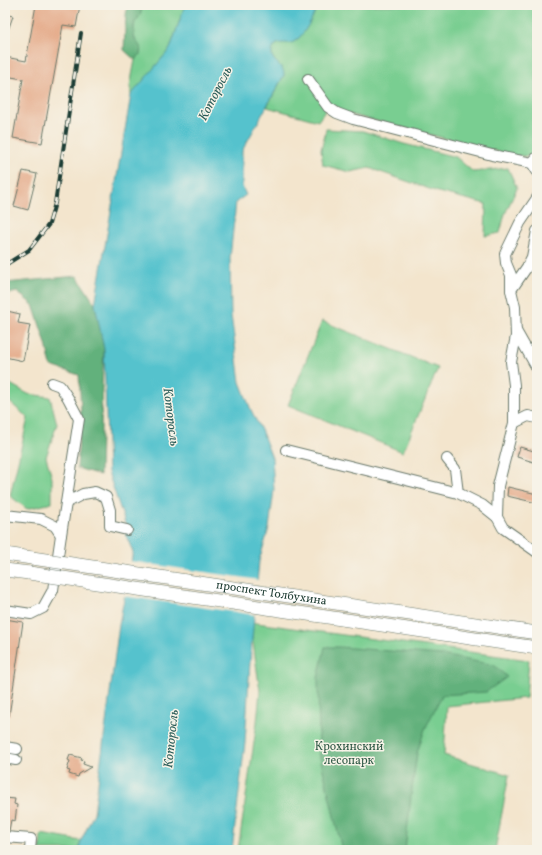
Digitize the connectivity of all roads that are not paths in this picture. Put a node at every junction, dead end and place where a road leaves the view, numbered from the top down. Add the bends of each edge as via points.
1 (308, 79) dead end
2 (535, 163) edge
3 (537, 198) edge
4 (537, 231) edge
5 (511, 290) junction
6 (516, 331) junction
7 (537, 368) edge
8 (52, 383) dead end
9 (537, 418) edge
10 (514, 423) junction
11 (286, 450) dead end
12 (448, 459) dead end
13 (458, 493) junction
14 (66, 503) junction
15 (5, 515) edge
16 (497, 517) junction
17 (127, 530) dead end
18 (61, 535) junction
19 (537, 552) edge
20 (5, 554) edge
21 (5, 570) edge
22 (5, 610) edge
23 (537, 633) edge
24 (537, 648) edge
25 (5, 747) edge
26 (5, 758) edge
27 (5, 837) edge
28 (30, 850) edge

1 - 2 street via 328,107 348,117 487,154
3 - 5 street via 520,223 505,254 511,275
4 - 5 street via 532,257
5 - 6 street via 515,306
6 - 7 street
6 - 10 street via 511,362
8 - 14 street via 60,386 79,419
9 - 10 street via 528,416
10 - 16 street via 498,486
11 - 13 street
12 - 13 street via 454,469
13 - 16 street via 482,505
14 - 17 street via 83,494 95,492 106,497 110,510 110,526
14 - 18 street
15 - 18 street via 41,519 54,526
16 - 19 street via 503,528
18 - 22 street via 53,590 43,608 31,614
20 - 23 main road, проспект Толбухина, bridge
21 - 24 main road, проспект Толбухина, bridge
25 - 26 street via 16,754
27 - 28 street via 31,839

